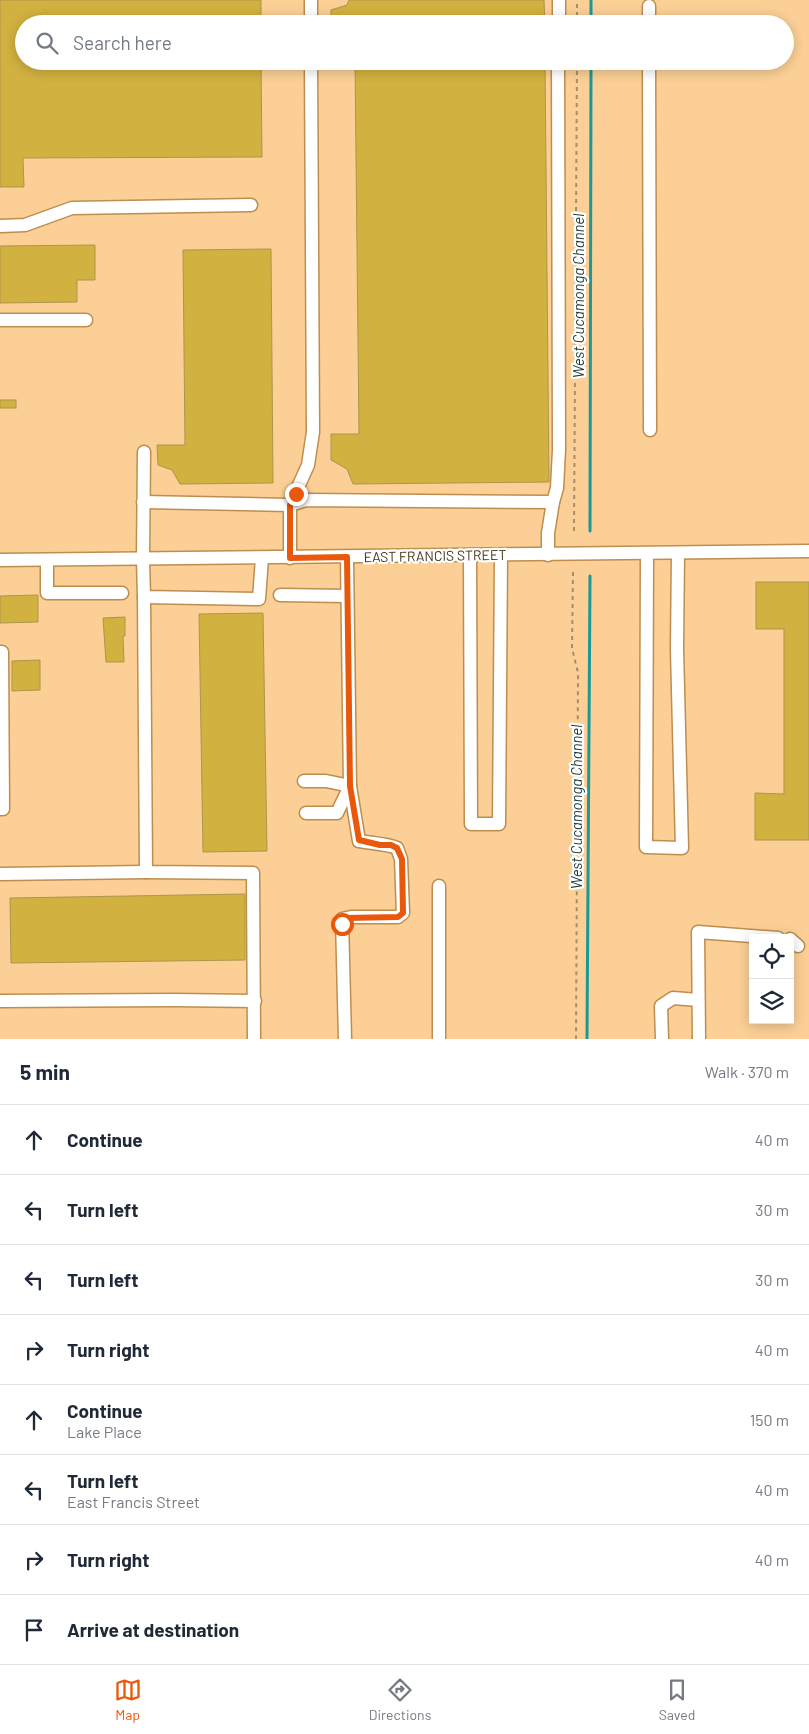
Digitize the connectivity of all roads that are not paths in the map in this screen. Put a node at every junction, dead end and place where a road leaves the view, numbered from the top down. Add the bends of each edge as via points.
1 (311, 0) edge
2 (559, 0) edge
3 (649, 6) dead end
4 (311, 15) edge
5 (559, 15) edge
6 (649, 15) edge
7 (311, 70) edge
8 (558, 70) edge
9 (649, 70) edge
10 (251, 205) dead end
11 (0, 226) edge
12 (0, 320) edge
13 (86, 320) dead end
14 (650, 430) dead end
15 (144, 452) dead end
16 (144, 502) junction
17 (553, 502) junction
18 (290, 505) junction
19 (809, 551) edge
20 (647, 553) junction
21 (678, 553) junction
22 (501, 555) junction
23 (548, 555) junction
24 (470, 556) junction
25 (347, 557) junction
26 (262, 558) junction
27 (290, 558) junction
28 (143, 559) junction
29 (0, 560) edge
30 (46, 560) junction
31 (122, 593) dead end
32 (280, 595) dead end
33 (347, 596) junction
34 (144, 597) junction
35 (0, 652) edge
36 (304, 781) dead end
37 (350, 786) junction
38 (0, 809) edge
39 (306, 814) dead end
40 (146, 872) junction
41 (0, 874) edge
42 (439, 886) dead end
43 (749, 936) edge
44 (698, 1000) junction
45 (0, 1001) edge
46 (255, 1002) junction
47 (254, 1039) edge
48 (345, 1039) edge
49 (439, 1039) edge
50 (662, 1039) edge
51 (698, 1039) edge

1 - 4 street
2 - 5 street
3 - 6 street
7 - 18 street via 313,432 308,465
8 - 17 street via 559,450
9 - 14 street
10 - 11 street via 72,208 25,225
12 - 13 street
15 - 16 street
16 - 18 street
16 - 28 street
17 - 18 street via 306,500
17 - 23 street
18 - 27 street
19 - 21 street, EAST FRANCIS STREET
20 - 21 street, EAST FRANCIS STREET
20 - 21 street via 646,847 682,848
20 - 23 street, EAST FRANCIS STREET
22 - 23 street, EAST FRANCIS STREET
22 - 24 street, EAST FRANCIS STREET
22 - 24 street via 499,824 471,824
24 - 25 street, EAST FRANCIS STREET
25 - 27 street, EAST FRANCIS STREET
25 - 33 street
26 - 27 street, EAST FRANCIS STREET
26 - 28 street, EAST FRANCIS STREET
26 - 34 street via 259,598
28 - 30 street, EAST FRANCIS STREET
28 - 34 street
29 - 30 street, EAST FRANCIS STREET
30 - 31 street via 47,593
32 - 33 street
33 - 37 street
34 - 40 street
35 - 38 street via 3,809
36 - 37 street
37 - 39 street via 337,813
37 - 48 street via 359,840 391,845 397,848 402,859 403,913 398,917 342,920
40 - 41 street
40 - 46 street via 253,873
42 - 49 street
43 - 44 street via 698,932
44 - 50 street via 673,998 661,1006
44 - 51 street
45 - 46 street
46 - 47 street

